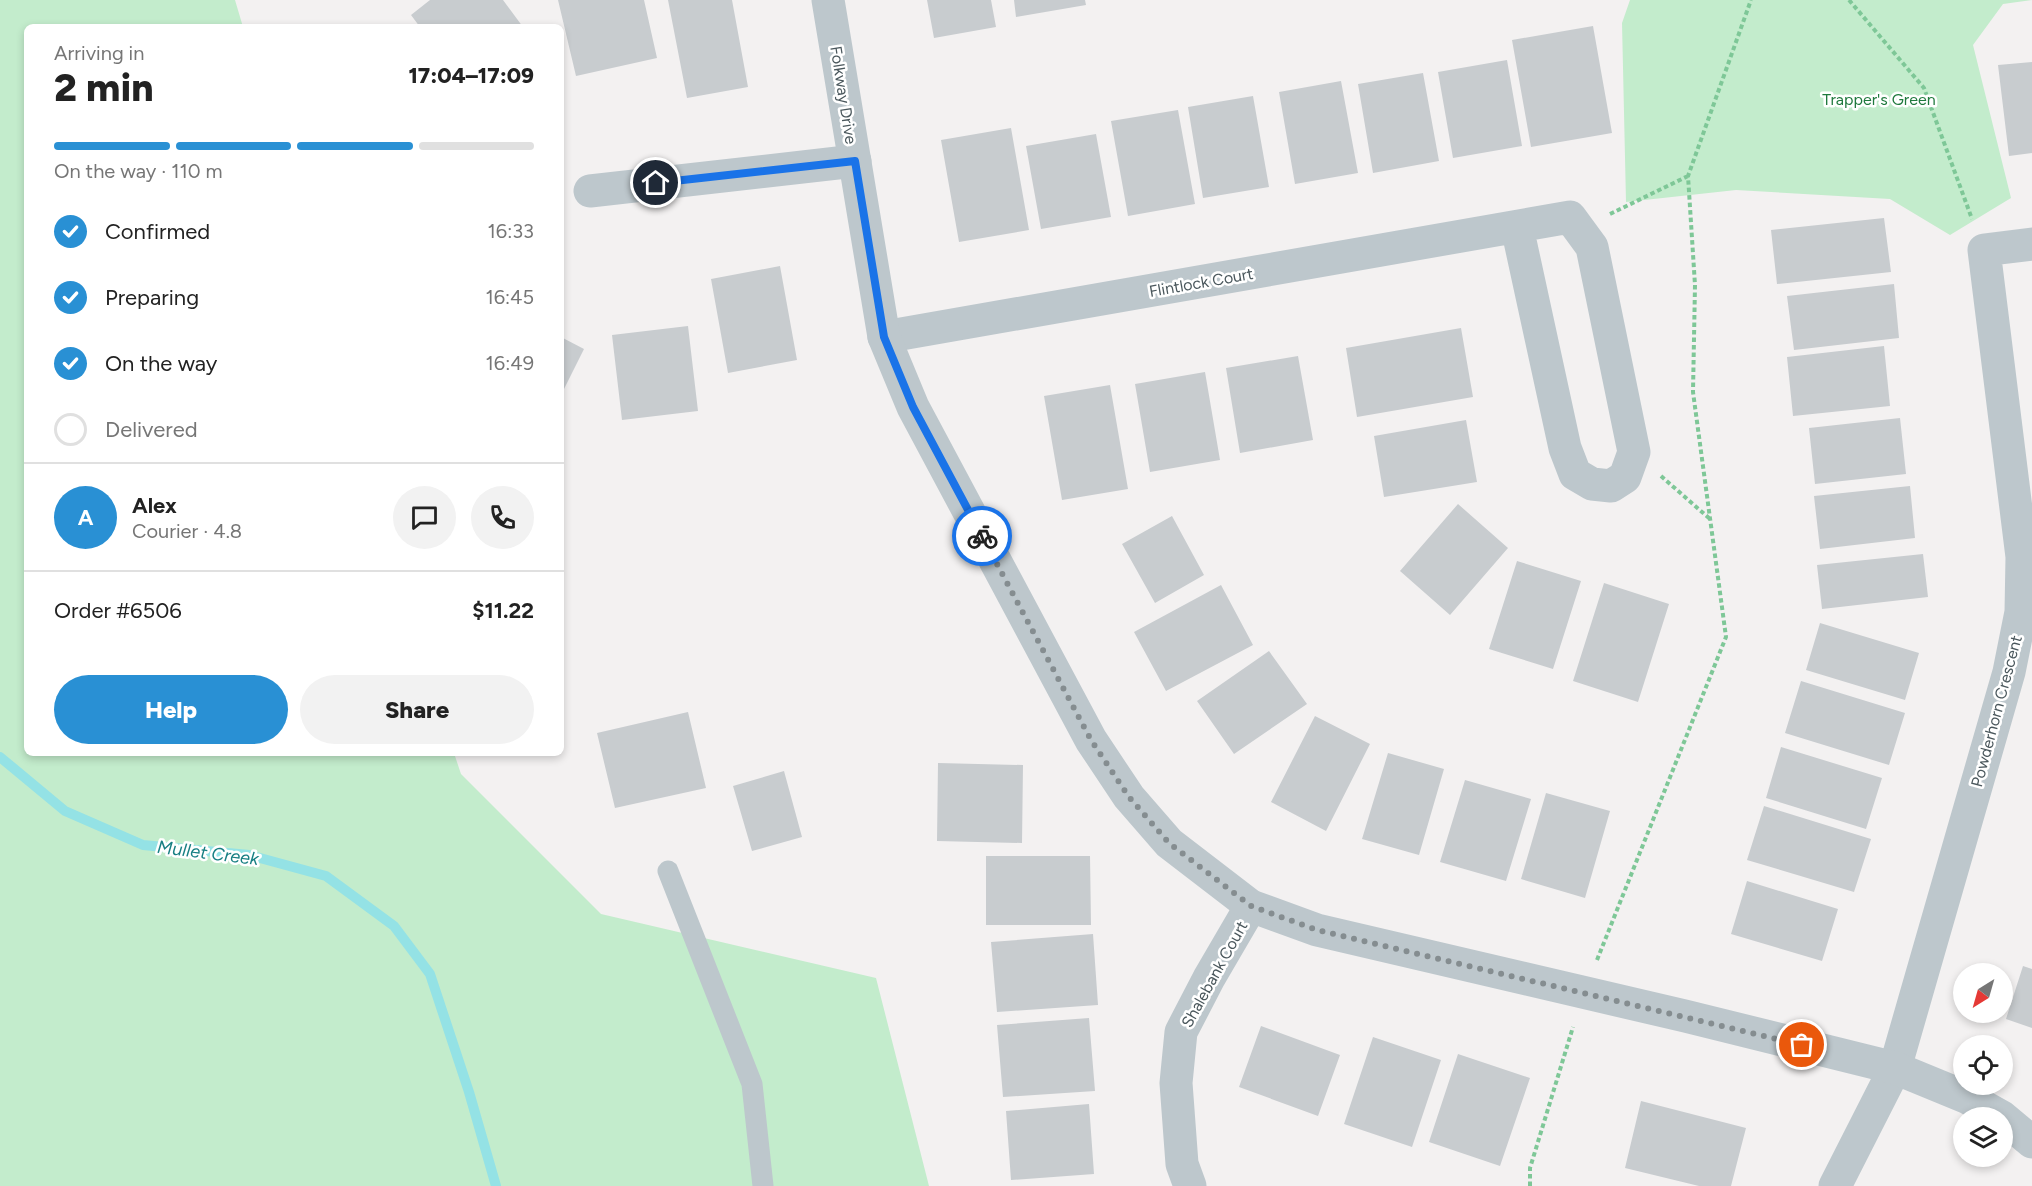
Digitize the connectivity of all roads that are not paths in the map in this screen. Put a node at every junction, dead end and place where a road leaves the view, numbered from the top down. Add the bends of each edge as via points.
1 (828, 0) edge
2 (855, 161) junction
3 (590, 190) dead end
4 (1517, 227) junction
5 (2032, 244) edge
6 (884, 337) junction
7 (668, 871) dead end
8 (1251, 906) junction
9 (1894, 1068) junction
10 (2032, 1142) edge
11 (763, 1186) edge
12 (1190, 1186) edge
13 (1835, 1186) edge

1 - 2 street, Folkway Drive
2 - 3 street
2 - 6 street, Folkway Drive
4 - 4 street, Flintlock Court via 1575,474 1592,484 1611,486 1625,477 1634,452 1592,247 1570,217
4 - 6 street, Flintlock Court
5 - 9 street, Powderhorn Crescent via 1984,250 2022,557 2021,612 2009,672
6 - 8 street, Folkway Drive via 913,407 1091,740 1129,797 1169,843
7 - 11 lane via 752,1084
8 - 9 street, Folkway Drive via 1317,930
8 - 12 street, Shalebank Court via 1181,1032 1176,1083 1182,1164
9 - 10 street, Folkway Drive via 1968,1098 2002,1117
9 - 13 street, Powderhorn Crescent

